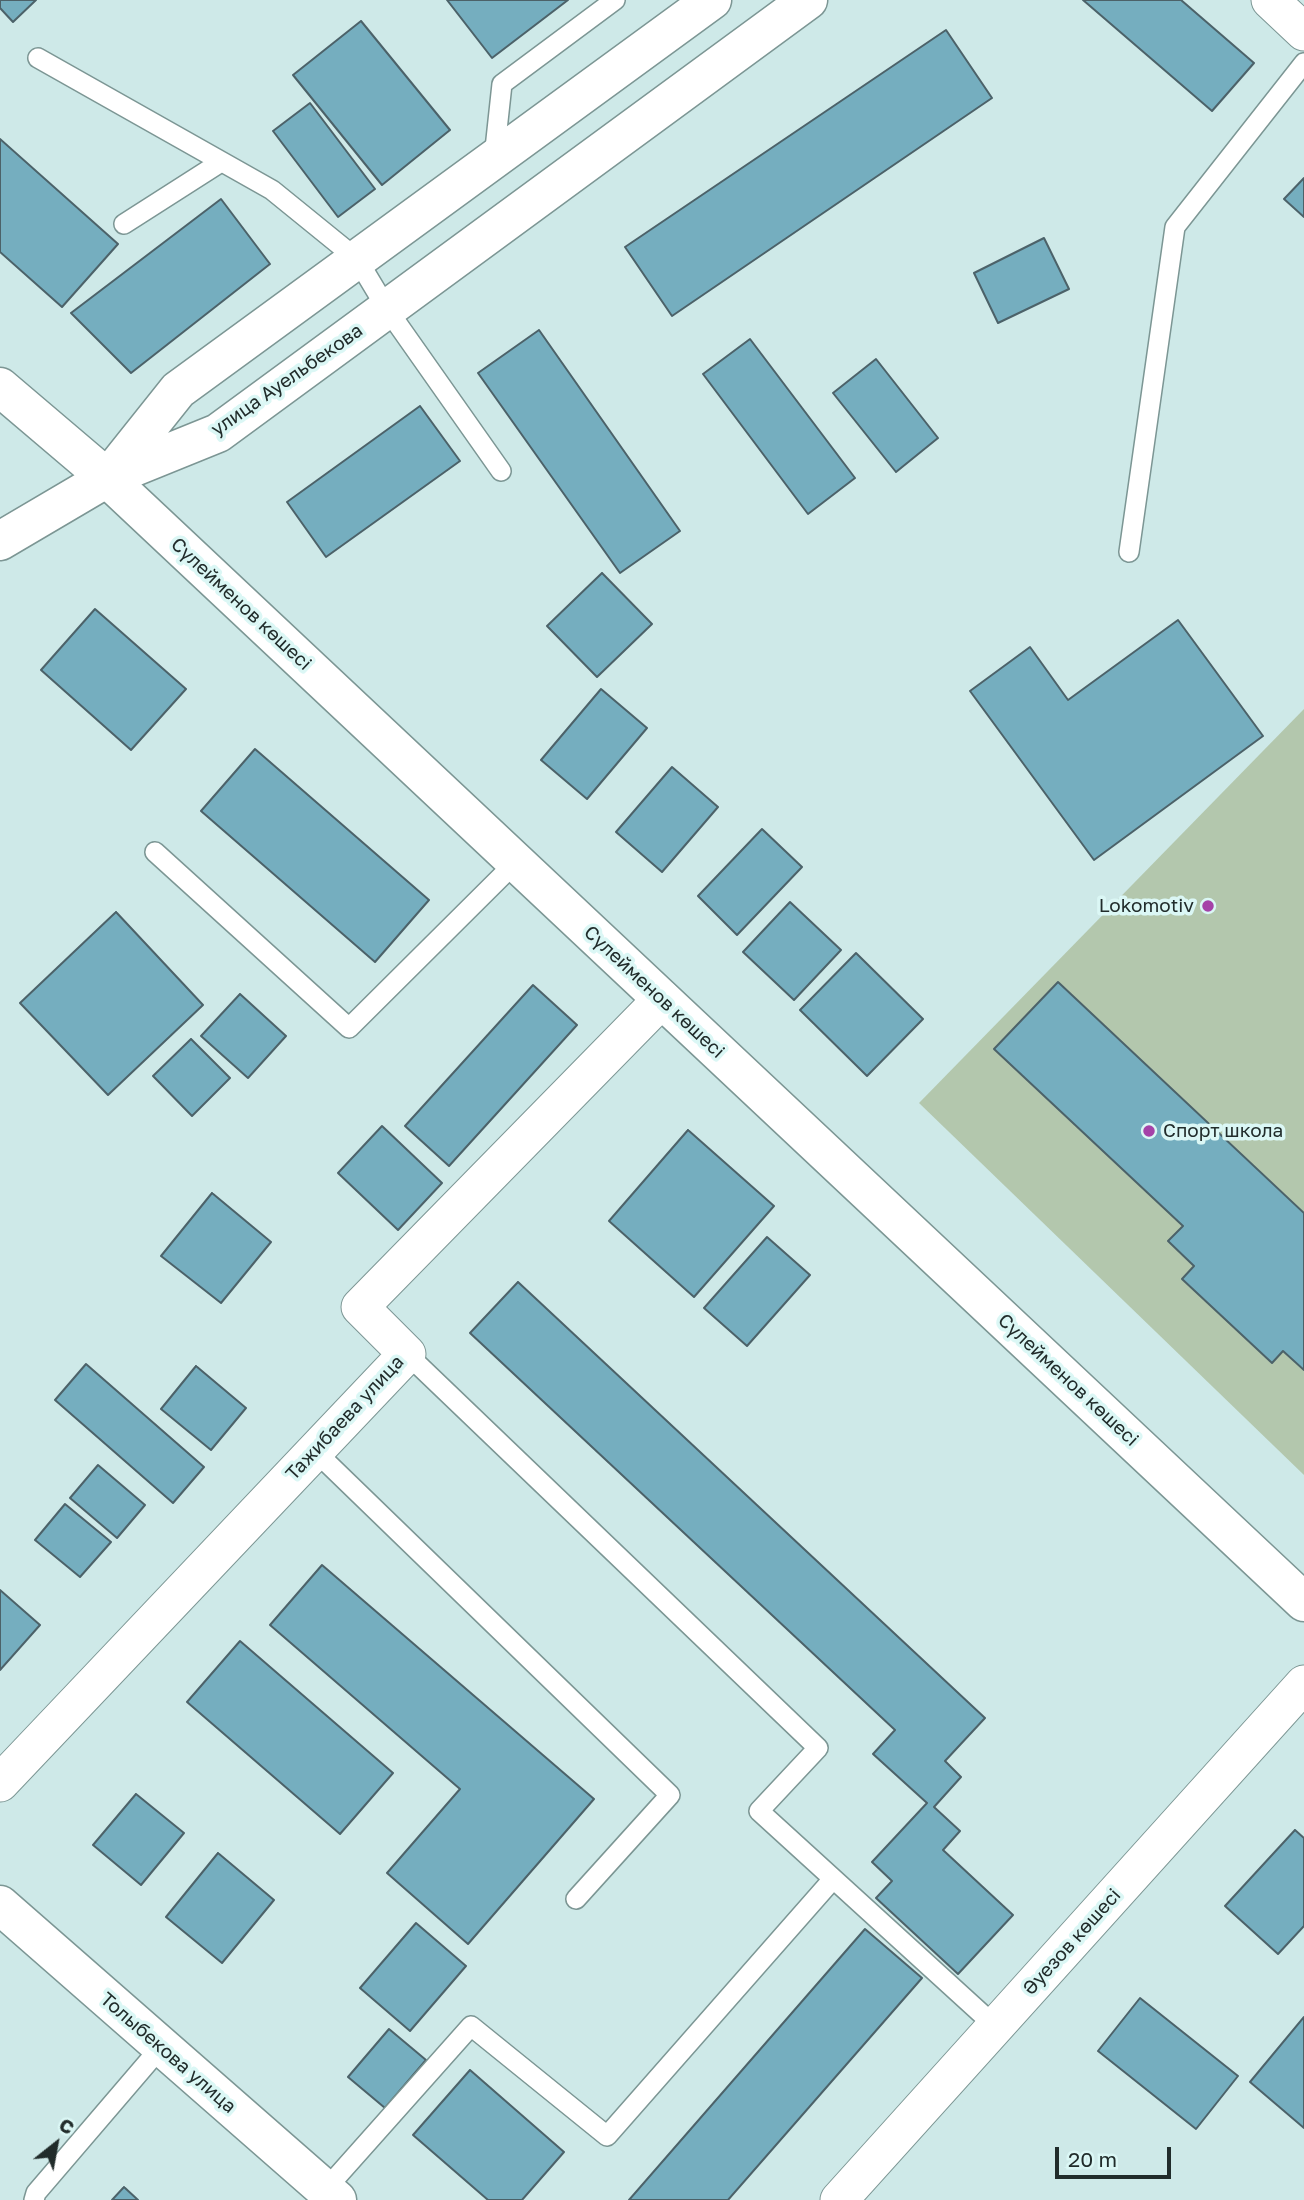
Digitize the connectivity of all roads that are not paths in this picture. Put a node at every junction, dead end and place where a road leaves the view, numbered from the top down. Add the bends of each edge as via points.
1 (615, 0) edge
2 (712, 0) edge
3 (808, 0) edge
4 (1270, 0) edge
5 (1304, 32) edge
6 (38, 58) dead end
7 (1304, 63) edge
8 (494, 159) junction
9 (221, 162) junction
10 (124, 224) dead end
11 (357, 259) junction
12 (387, 309) junction
13 (0, 387) edge
14 (501, 471) dead end
15 (107, 478) junction
16 (0, 541) edge
17 (1129, 552) dead end
18 (155, 852) dead end
19 (516, 862) junction
20 (662, 999) junction
21 (407, 1354) junction
22 (315, 1451) junction
23 (1304, 1602) edge
24 (1304, 1684) edge
25 (0, 1783) edge
26 (833, 1879) junction
27 (576, 1899) dead end
28 (0, 1905) edge
29 (995, 2026) junction
30 (161, 2047) junction
31 (331, 2195) edge
32 (34, 2200) edge
33 (839, 2200) edge

1 - 8 lane via 502,84
2 - 8 street
3 - 12 street, улица Ауельбекова
4 - 5 street
6 - 9 lane
7 - 17 lane via 1175,227
8 - 11 street
9 - 10 lane
9 - 11 lane via 272,190
11 - 12 lane
11 - 15 street via 178,390
12 - 14 lane
12 - 15 street, улица Ауельбекова via 218,433
13 - 15 street, Сүлейменов көшесі
15 - 16 street
15 - 19 street, Сүлейменов көшесі
18 - 19 lane via 349,1028
19 - 20 street, Сүлейменов көшесі
20 - 21 street, Тажибаева улица via 360,1307
20 - 23 street, Сүлейменов көшесі
21 - 22 street, Тажибаева улица
21 - 26 lane via 818,1748 759,1811
22 - 25 street, Тажибаева улица
22 - 27 lane via 670,1796
24 - 29 street, Әуезов көшесі
26 - 29 lane
26 - 31 lane via 607,2136 471,2026
28 - 30 street, Толыбекова улица
29 - 33 street, Әуезов көшесі
30 - 31 street, Толыбекова улица
30 - 32 lane

